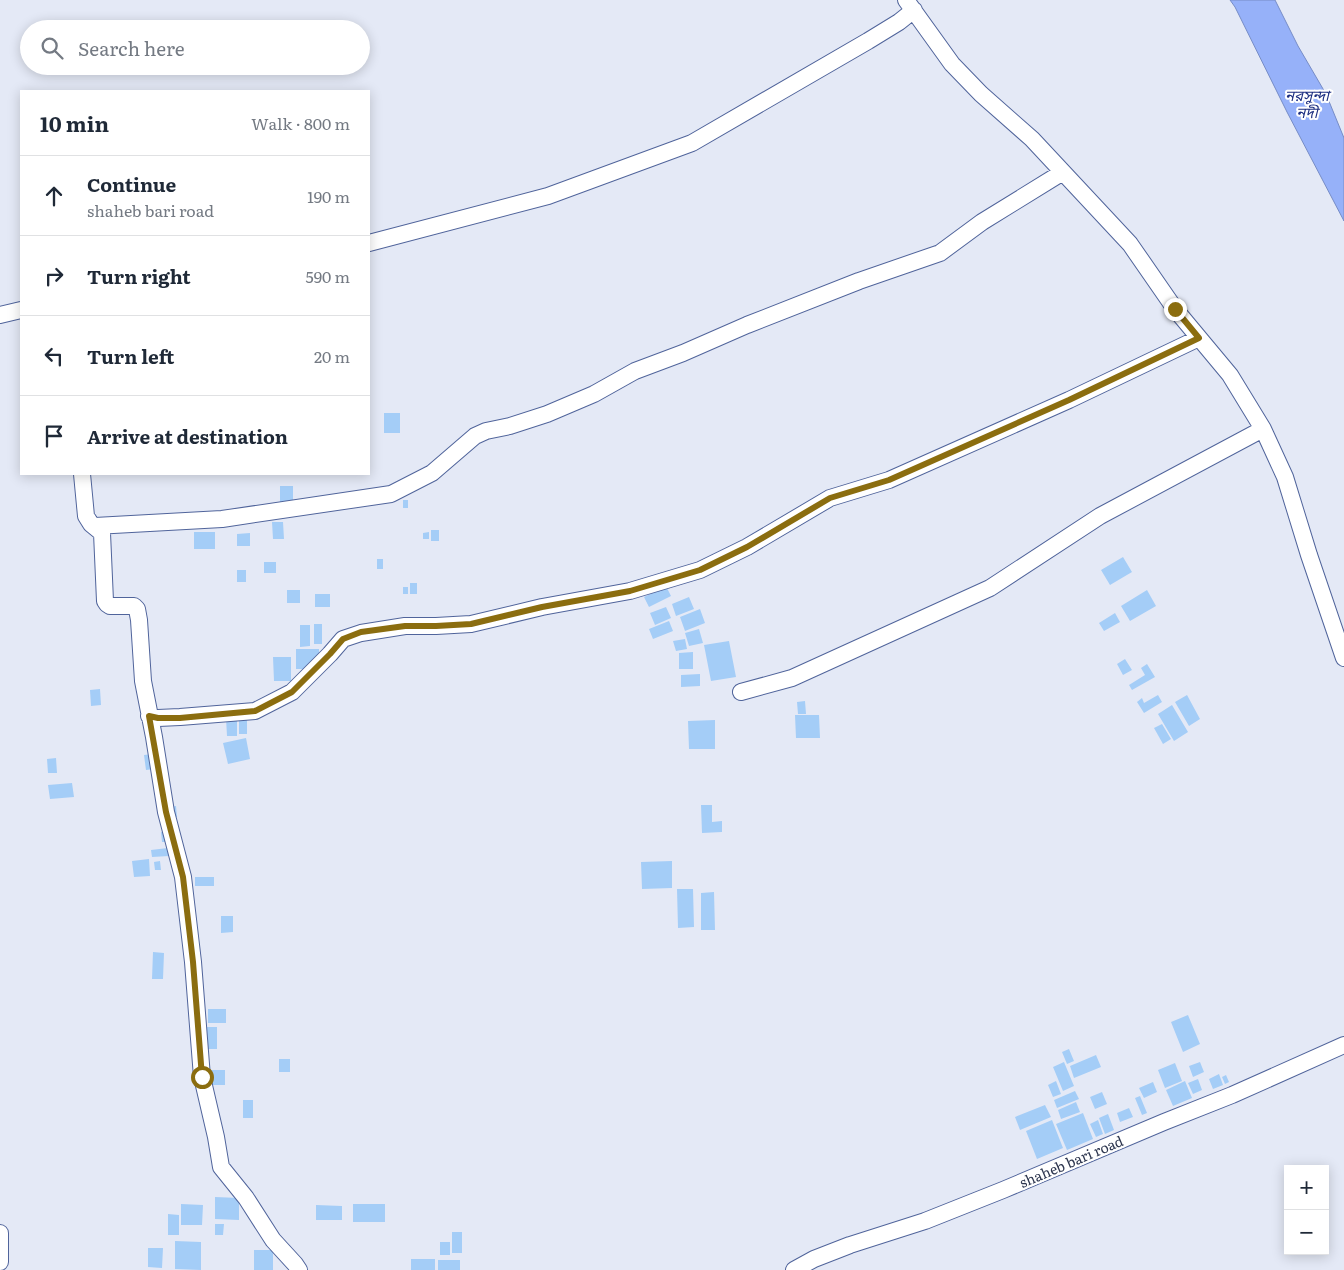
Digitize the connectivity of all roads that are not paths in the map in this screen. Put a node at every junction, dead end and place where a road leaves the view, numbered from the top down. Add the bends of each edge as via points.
1 (910, 5) edge
2 (1063, 172) junction
3 (370, 243) edge
4 (20, 310) edge
5 (0, 315) edge
6 (1199, 338) junction
7 (1263, 429) junction
8 (82, 475) edge
9 (95, 526) junction
10 (1344, 658) edge
11 (741, 692) dead end
12 (149, 716) junction
13 (1344, 1045) edge
14 (0, 1232) edge
15 (0, 1262) edge
16 (299, 1270) edge
17 (794, 1270) edge

1 - 2 street via 952,64
1 - 3 street via 899,22 692,143 548,196
2 - 6 street via 1130,244
2 - 9 street via 940,252 635,371 594,394 547,414 486,431 475,436 432,473 391,494 222,519
4 - 5 street
6 - 7 street via 1230,375
6 - 12 street via 889,480 830,498 747,547 700,570 630,591 471,624 405,626 361,632 343,639 292,692 255,711 180,718
7 - 10 street via 1285,477
7 - 11 street via 1100,516 990,588 792,678
8 - 9 street via 86,516
9 - 12 street via 102,533 105,601 110,606 131,605 136,609 142,681
12 - 16 street via 166,812 183,877 202,1077 221,1167 273,1240
13 - 17 street, shaheb bari road via 994,1193 925,1221 850,1245
14 - 15 street

